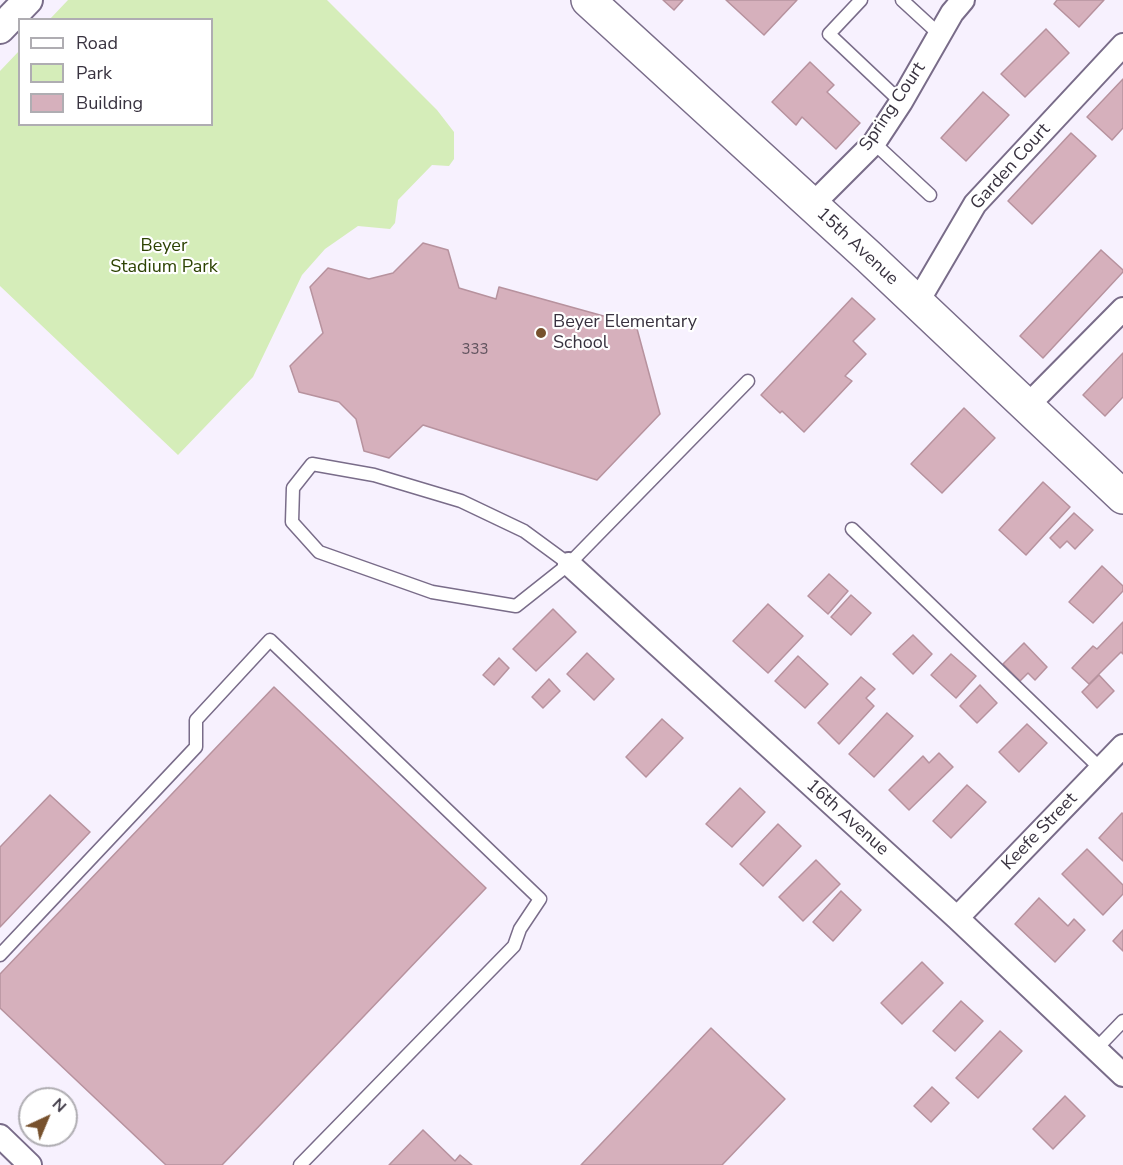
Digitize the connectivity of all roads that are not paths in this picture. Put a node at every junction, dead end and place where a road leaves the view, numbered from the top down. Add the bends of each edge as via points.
1 (28, 0) edge
2 (861, 0) edge
3 (902, 0) edge
4 (963, 0) edge
5 (599, 4) edge
6 (0, 29) edge
7 (939, 34) junction
8 (1123, 45) edge
9 (901, 102) junction
10 (874, 143) junction
11 (930, 195) dead end
12 (812, 205) junction
13 (917, 303) junction
14 (1123, 309) edge
15 (748, 381) dead end
16 (1027, 406) junction
17 (1123, 497) edge
18 (852, 530) dead end
19 (569, 564) junction
20 (1123, 746) edge
21 (1101, 769) junction
22 (957, 918) junction
23 (0, 955) edge
24 (1123, 1021) edge
25 (1095, 1049) junction
26 (1123, 1075) edge
27 (0, 1136) edge
28 (30, 1165) edge
29 (300, 1165) edge

1 - 6 street
2 - 9 lane via 830,34
3 - 7 lane
4 - 7 street, Spring Court
5 - 12 main road, 15th Avenue
7 - 9 street, Spring Court
8 - 13 street, Garden Court via 975,204
9 - 10 street, Spring Court
10 - 11 lane
10 - 12 street, Spring Court
12 - 13 main road, 15th Avenue
13 - 16 main road, 15th Avenue
14 - 16 street
15 - 19 lane
16 - 17 main road, 15th Avenue
18 - 21 lane
19 - 19 lane via 516,606 432,592 319,552 292,522 293,488 312,464 374,475 461,501 524,531
19 - 22 street, 16th Avenue
20 - 21 street, Keefe Street
21 - 22 street, Keefe Street
22 - 25 street, 16th Avenue
23 - 29 lane via 195,747 196,720 270,640 540,899 514,946
24 - 25 lane
25 - 26 street, 16th Avenue
27 - 28 street

